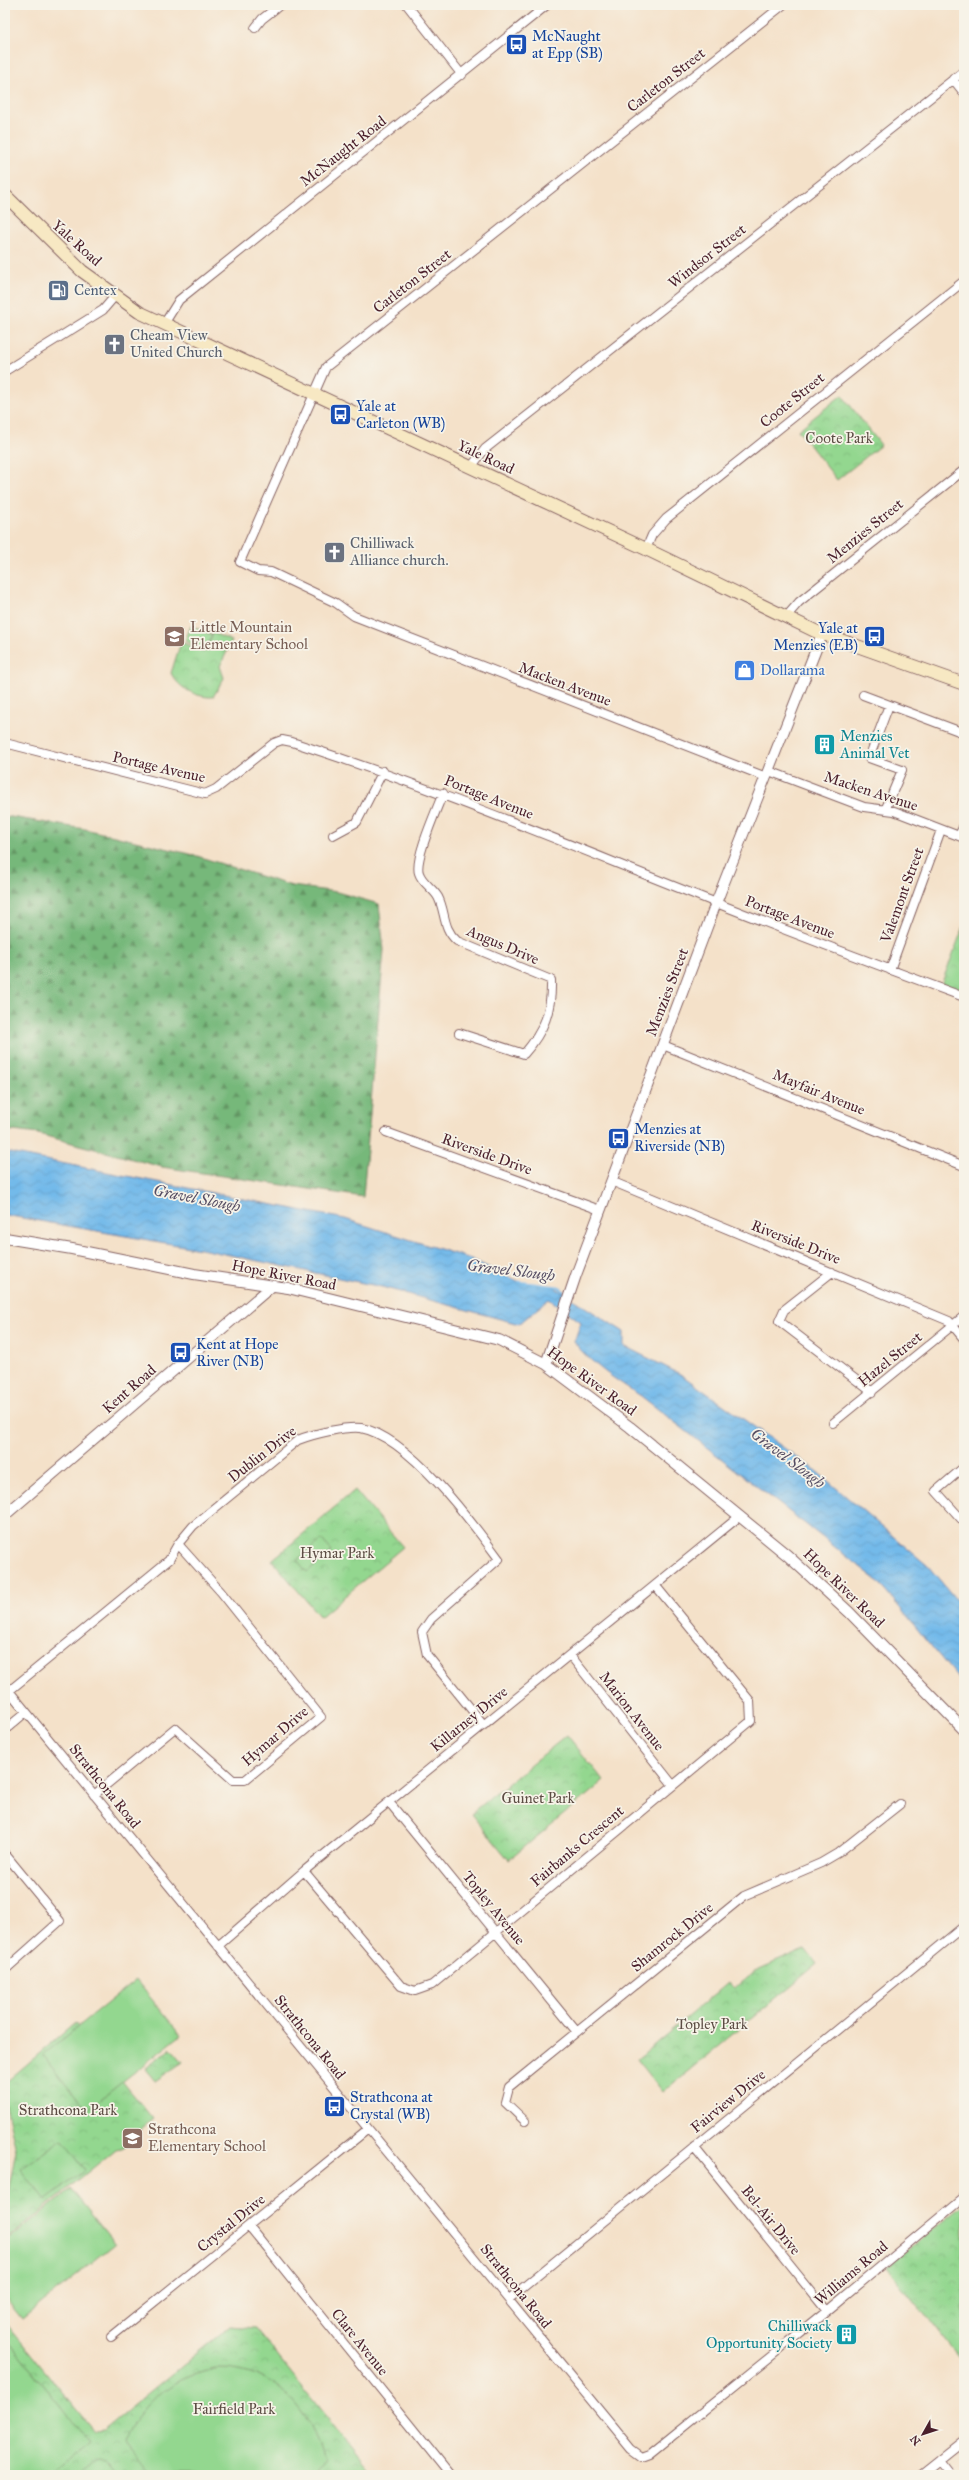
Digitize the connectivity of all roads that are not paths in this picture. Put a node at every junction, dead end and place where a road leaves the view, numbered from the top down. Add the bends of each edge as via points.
1 (280, 5) edge
2 (407, 5) edge
3 (547, 5) edge
4 (783, 5) edge
5 (255, 28) dead end
6 (964, 71) edge
7 (462, 75) junction
8 (953, 80) junction
9 (964, 93) edge
10 (5, 195) edge
11 (964, 281) edge
12 (115, 296) junction
13 (164, 324) junction
14 (5, 371) edge
15 (314, 394) junction
16 (472, 467) junction
17 (964, 470) edge
18 (646, 549) junction
19 (354, 616) joint
20 (786, 617) junction
21 (822, 634) junction
22 (964, 684) edge
23 (863, 695) dead end
24 (889, 705) junction
25 (964, 733) edge
26 (5, 743) edge
27 (383, 771) junction
28 (768, 774) junction
29 (443, 794) junction
30 (886, 808) junction
31 (964, 824) edge
32 (941, 830) junction
33 (333, 835) dead end
34 (961, 837) edge
35 (716, 904) junction
36 (890, 970) junction
37 (964, 997) edge
38 (459, 1033) dead end
39 (663, 1045) junction
40 (386, 1132) dead end
41 (964, 1166) edge
42 (611, 1181) junction
43 (600, 1210) junction
44 (5, 1238) edge
45 (832, 1272) junction
46 (272, 1286) junction
47 (964, 1316) edge
48 (953, 1325) junction
49 (964, 1339) edge
50 (546, 1364) junction
51 (872, 1392) junction
52 (833, 1423) dead end
53 (964, 1467) edge
54 (5, 1515) edge
55 (740, 1516) junction
56 (964, 1522) edge
57 (178, 1544) junction
58 (655, 1585) junction
59 (570, 1655) junction
60 (7, 1689) edge
61 (26, 1712) junction
62 (484, 1725) junction
63 (5, 1730) edge
64 (964, 1730) edge
65 (673, 1785) junction
66 (94, 1795) junction
67 (389, 1802) junction
68 (900, 1804) dead end
69 (5, 1854) edge
70 (304, 1871) junction
71 (964, 1926) edge
72 (495, 1932) junction
73 (218, 1946) junction
74 (5, 1970) edge
75 (577, 2032) junction
76 (525, 2121) dead end
77 (368, 2130) junction
78 (694, 2147) junction
79 (964, 2197) edge
80 (248, 2226) junction
81 (509, 2299) junction
82 (827, 2311) junction
83 (110, 2337) dead end
84 (964, 2440) edge
85 (642, 2458) joint
86 (939, 2460) junction
87 (450, 2475) edge
88 (920, 2475) edge
89 (951, 2475) edge

1 - 5 street
2 - 7 street
3 - 7 street, McNaught Road
4 - 15 street, Carleton Street via 326,367
6 - 8 street, Windsor Street
7 - 13 street, McNaught Road via 179,300
8 - 9 street
8 - 16 street, Windsor Street via 485,450
10 - 12 main road, Yale Road via 66,257
11 - 18 street, Coote Street via 666,519 652,535
12 - 13 main road, Yale Road
12 - 14 street via 103,310
13 - 15 main road, Yale Road
15 - 16 main road, Yale Road
15 - 19 street, Carleton Street via 240,562 258,571 271,572 285,578 336,603
16 - 18 main road, Yale Road
17 - 20 street, Menzies Street via 800,602
18 - 20 main road, Yale Road
19 - 28 street, Macken Avenue
20 - 21 main road, Yale Road
21 - 22 main road, Yale Road
21 - 28 street, Menzies Street
23 - 24 street
24 - 25 street
24 - 30 street via 869,758 902,770
26 - 27 street, Portage Avenue via 205,794 216,789 270,746 282,740
27 - 29 street, Portage Avenue
27 - 33 street via 357,822
28 - 30 street, Macken Avenue via 864,807
28 - 35 street, Menzies Street
29 - 35 street, Portage Avenue
29 - 38 street, Angus Drive via 422,849 418,872 426,885 438,896 450,935 457,941 551,980 552,1000 546,1020 538,1038 524,1054
30 - 32 street, Macken Avenue
31 - 34 street
32 - 34 street, Macken Avenue
32 - 36 street, Valemont Street
35 - 36 street, Portage Avenue
35 - 39 street, Menzies Street
36 - 37 street, Portage Avenue
39 - 41 street, Mayfair Avenue
39 - 42 street, Menzies Street
40 - 43 street, Riverside Drive
42 - 43 street, Menzies Street
42 - 45 street, Riverside Drive
43 - 50 street, Menzies Street
44 - 46 street, Hope River Road via 72,1248 194,1274
45 - 48 street, Riverside Drive via 949,1321
45 - 51 street via 784,1310 779,1321
46 - 50 street, Hope River Road via 499,1340
46 - 54 street, Kent Road
47 - 48 street, Hazel Street
48 - 49 street, Riverside Drive
48 - 51 street, Hazel Street
50 - 55 street, Hope River Road via 630,1427
51 - 52 street, Hazel Street
53 - 56 street via 936,1491
55 - 58 street, Killarney Drive
55 - 64 street, Hope River Road via 849,1612
57 - 60 street, Dublin Drive via 169,1560
57 - 62 street, Dublin Drive via 193,1526 298,1440 316,1433 361,1428 397,1444 435,1479 499,1559 431,1619 422,1632 427,1655
57 - 66 street, Hymar Drive via 221,1592 321,1717 245,1780 233,1780 175,1728
58 - 59 street, Killarney Drive
58 - 65 street, Fairbanks Crescent via 750,1701 751,1721
59 - 62 street, Killarney Drive
59 - 65 street, Marion Avenue
60 - 61 street, Strathcona Road
61 - 63 street
61 - 66 street, Strathcona Road
62 - 67 street, Killarney Drive
65 - 72 street, Fairbanks Crescent
66 - 73 street, Strathcona Road
67 - 70 street, Killarney Drive
67 - 72 street, Topley Avenue
68 - 75 street, Shamrock Drive via 838,1854 744,1896
69 - 74 street via 60,1921
70 - 72 street, Fairbanks Crescent via 401,1986 415,1991 432,1985
70 - 73 street, Killarney Drive
71 - 78 street, Fairview Drive
72 - 75 street, Topley Avenue
73 - 77 street, Strathcona Road
75 - 76 street, Shamrock Drive via 509,2087 506,2102
77 - 80 street, Crystal Drive
77 - 81 street, Strathcona Road
78 - 81 street, Fairview Drive
78 - 82 street, Bel-Air Drive
79 - 82 street, Williams Road
80 - 83 street, Crystal Drive
80 - 87 street, Clare Avenue
81 - 85 street, Strathcona Road via 630,2449
82 - 85 street, Williams Road
84 - 86 street
86 - 88 street
86 - 89 street

